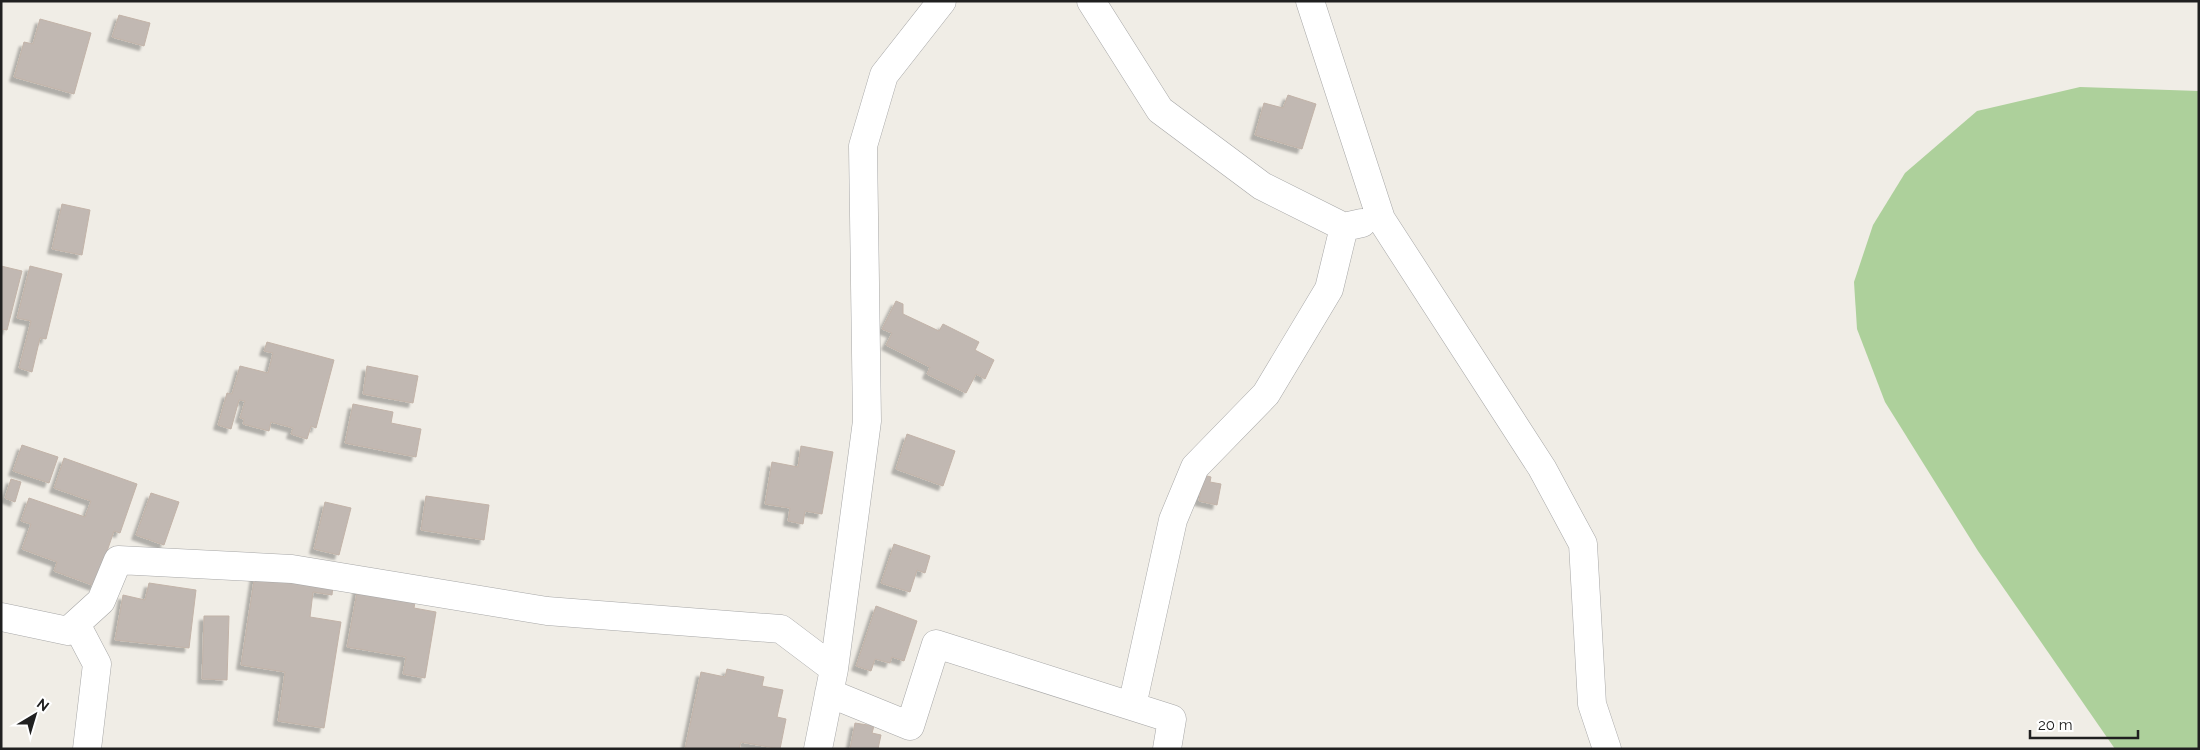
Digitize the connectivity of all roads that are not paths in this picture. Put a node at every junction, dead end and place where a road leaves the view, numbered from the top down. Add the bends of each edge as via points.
1 (942, 1) edge
2 (1091, 1) edge
3 (1310, 1) edge
4 (1381, 219) junction
5 (1344, 228) junction
6 (1, 617) edge
7 (76, 624) junction
8 (831, 681) junction
9 (1132, 706) junction
10 (87, 749) edge
11 (818, 749) edge
12 (1167, 749) edge
13 (1608, 749) edge

1 - 8 street via 884,75 863,146 867,421
2 - 5 street via 1160,110 1262,186
3 - 4 street
4 - 5 street
4 - 13 street via 1542,468 1583,544 1592,704
5 - 9 street via 1328,289 1266,394 1195,466 1173,520
6 - 7 street via 68,631
7 - 8 street via 101,601 118,560 292,569 547,611 781,629
7 - 10 street via 98,664
8 - 9 street via 910,726 936,644
8 - 11 street
9 - 12 street via 1172,719

